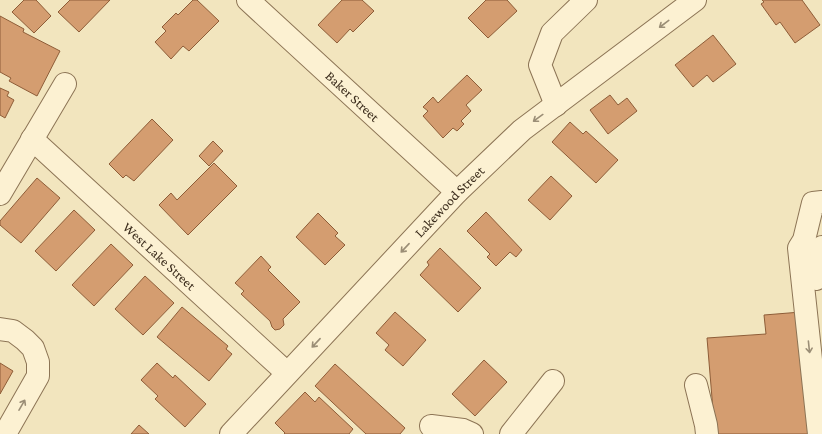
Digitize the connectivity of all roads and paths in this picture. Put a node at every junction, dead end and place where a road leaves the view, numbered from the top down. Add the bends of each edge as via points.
1 (248, 0) edge
2 (586, 0) edge
3 (695, 0) edge
4 (65, 84) dead end
5 (556, 105) junction
6 (32, 139) junction
7 (457, 192) junction
8 (0, 194) edge
9 (822, 202) edge
10 (816, 242) edge
11 (0, 329) edge
12 (822, 335) edge
13 (0, 340) edge
14 (287, 373) junction
15 (38, 376) junction
16 (553, 381) dead end
17 (696, 385) dead end
18 (431, 426) dead end
19 (5, 434) edge
20 (231, 434) edge
21 (472, 434) edge
22 (511, 434) edge
23 (707, 434) edge
24 (819, 434) edge

1 - 7 street, Baker Street
2 - 5 street via 552,33 540,64
3 -> 5 street, Lakewood Street
4 - 6 street
5 -> 7 street, Lakewood Street via 522,130
6 - 8 street
6 - 14 street, West Lake Street
7 -> 14 street, Lakewood Street
9 - 10 street via 813,203
10 - 12 street via 814,261
10 -> 24 street via 799,248
11 - 15 street via 13,331 33,348 38,362
13 - 15 street via 13,342 27,355
14 - 20 street, Lakewood Street
19 -> 15 street
16 - 22 street
17 - 23 street
18 - 21 street via 463,430

